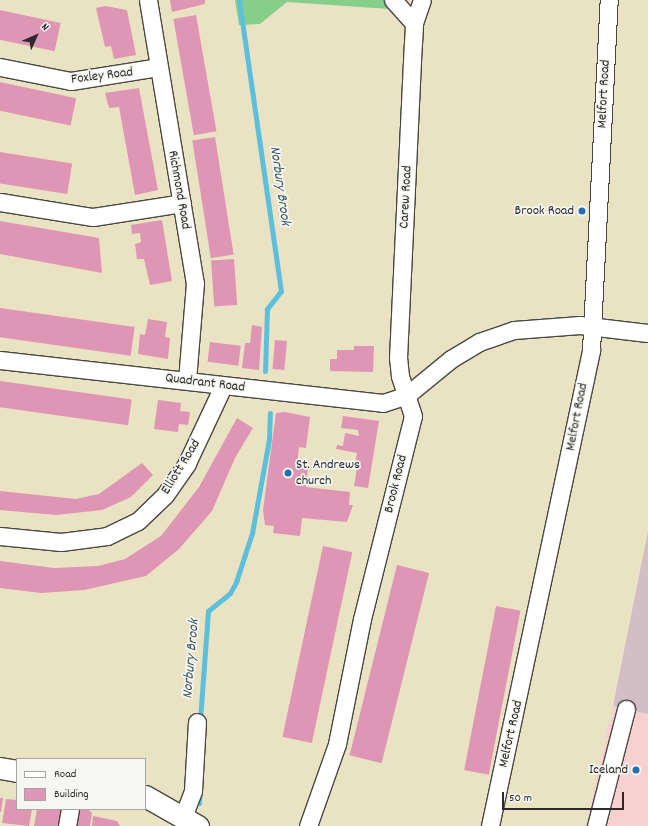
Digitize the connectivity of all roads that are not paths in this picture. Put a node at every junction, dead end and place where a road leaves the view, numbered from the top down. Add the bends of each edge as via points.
1 (148, 0) edge
2 (393, 0) edge
3 (422, 0) edge
4 (609, 0) edge
5 (414, 23) junction
6 (0, 66) edge
7 (158, 67) junction
8 (0, 202) edge
9 (182, 203) junction
10 (594, 327) junction
11 (648, 333) edge
12 (0, 360) edge
13 (187, 380) junction
14 (224, 386) junction
15 (407, 395) junction
16 (0, 536) edge
17 (626, 710) dead end
18 (197, 722) dead end
19 (0, 768) edge
20 (16, 771) edge
21 (146, 797) edge
22 (70, 810) edge
23 (189, 822) edge
24 (67, 826) edge
25 (308, 826) edge
26 (490, 826) edge
27 (596, 826) edge

1 - 7 street, Richmond Road
2 - 5 street
3 - 5 street, Carew Road
4 - 10 street, Melfort Road
5 - 15 street, Carew Road via 398,358
6 - 7 street, Foxley Road via 71,81
7 - 9 street, Richmond Road
8 - 9 street via 93,217
9 - 13 street, Richmond Road via 195,283
10 - 11 street
10 - 15 street via 550,325 514,330 479,342 451,359
10 - 26 street, Melfort Road via 538,614
12 - 13 street, Quadrant Road
13 - 14 street, Quadrant Road
14 - 15 street, Quadrant Road via 383,403
14 - 16 street, Elliott Road via 187,463 166,495 138,521 106,536 61,542
15 - 25 street, Brook Road via 413,416 410,430 362,619 337,744
17 - 27 street
18 - 23 street
19 - 20 main road
21 - 23 main road
22 - 24 street

